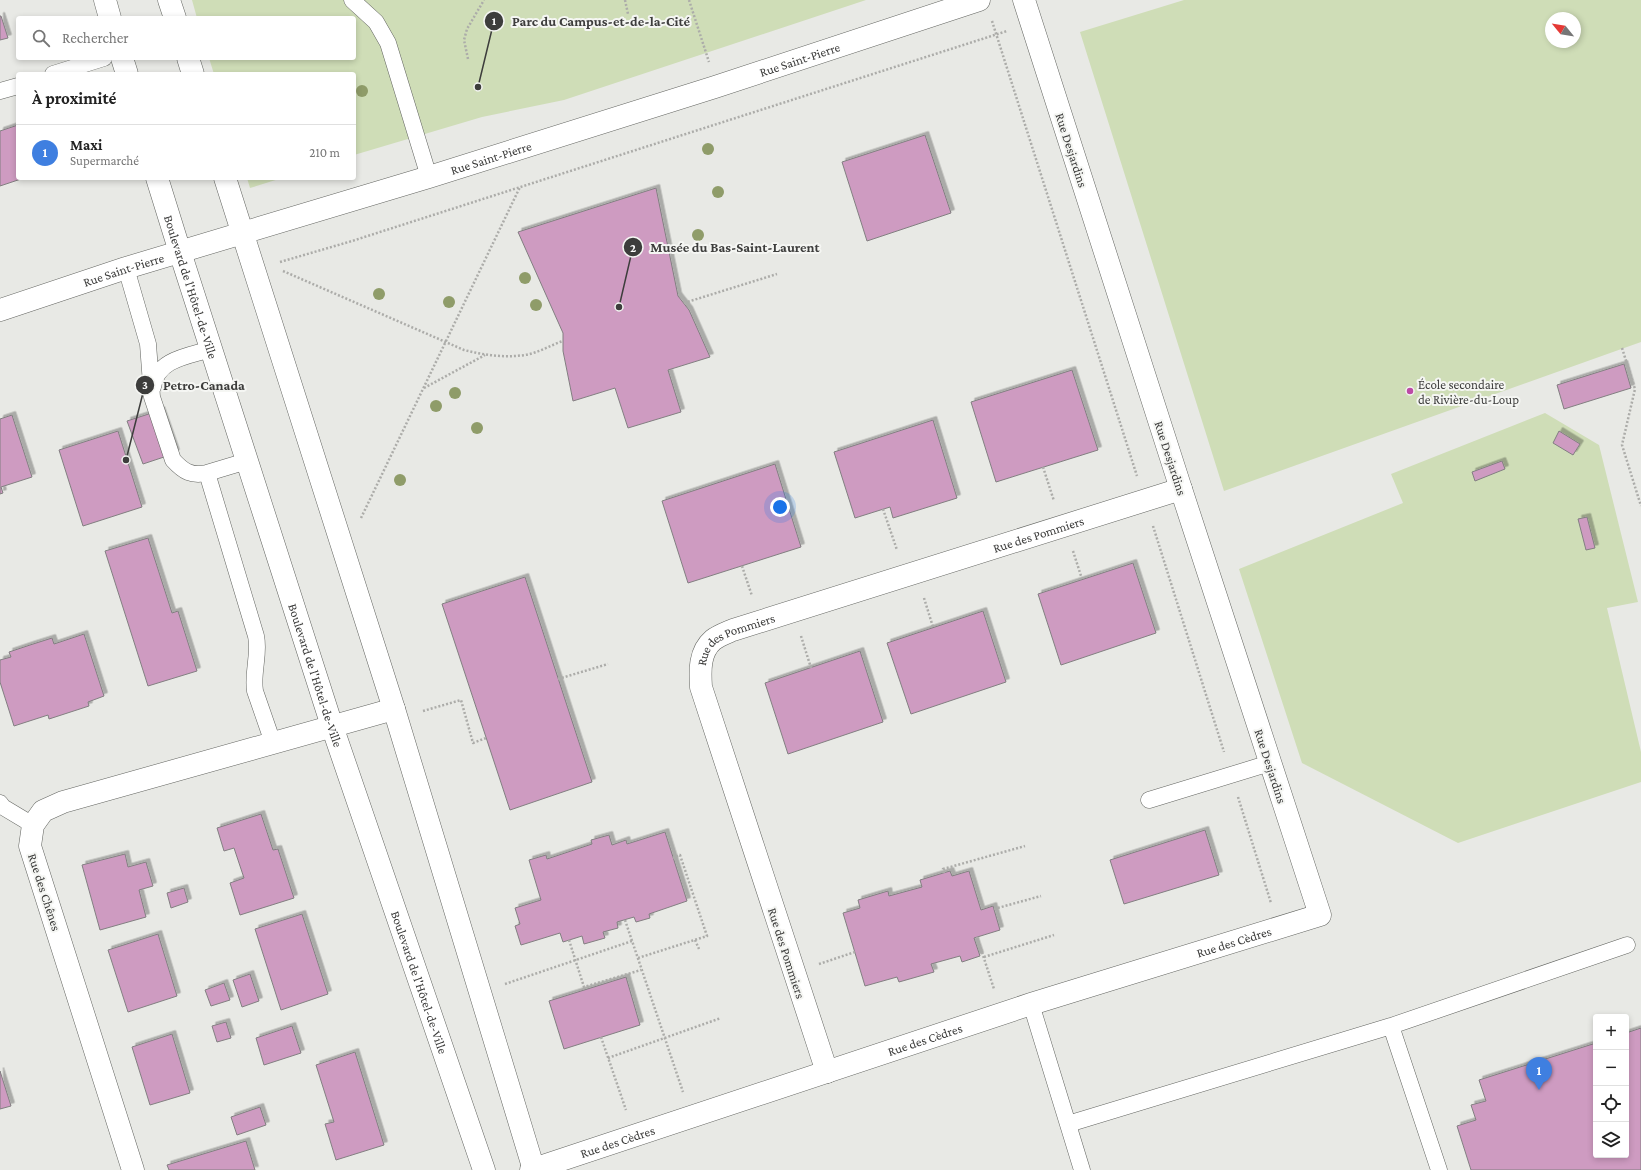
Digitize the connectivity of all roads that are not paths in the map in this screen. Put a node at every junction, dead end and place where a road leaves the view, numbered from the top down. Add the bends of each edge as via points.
1 (105, 0) edge
2 (169, 0) edge
3 (352, 0) edge
4 (1024, 0) edge
5 (984, 7) edge
6 (109, 16) edge
7 (174, 16) edge
8 (98, 60) edge
9 (123, 60) edge
10 (189, 60) edge
11 (60, 72) edge
12 (126, 72) edge
13 (192, 72) edge
14 (16, 87) edge
15 (0, 91) edge
16 (429, 177) junction
17 (158, 180) edge
18 (226, 180) edge
19 (243, 233) junction
20 (180, 252) junction
21 (126, 268) junction
22 (0, 310) edge
23 (211, 349) junction
24 (152, 397) junction
25 (247, 461) junction
26 (207, 472) junction
27 (1181, 489) junction
28 (394, 709) junction
29 (332, 726) junction
30 (274, 743) junction
31 (1270, 763) junction
32 (1149, 800) dead end
33 (0, 803) edge
34 (33, 825) junction
35 (1320, 915) joint
36 (1627, 945) dead end
37 (1031, 1004) junction
38 (1391, 1026) junction
39 (827, 1072) junction
40 (1068, 1124) junction
41 (133, 1170) edge
42 (484, 1170) edge
43 (533, 1170) edge
44 (1082, 1170) edge
45 (1439, 1170) edge

1 - 6 street
2 - 7 street
3 - 16 lane via 376,22 388,43
4 - 27 street, Rue Desjardins
5 - 16 street, Rue Saint-Pierre via 715,87
8 - 11 lane
9 - 12 street
10 - 13 street
14 - 15 lane
16 - 19 street, Rue Saint-Pierre
17 - 20 street, Boulevard de l'Hôtel-de-Ville
18 - 19 street
19 - 20 street, Rue Saint-Pierre
19 - 28 street via 262,267
20 - 21 street, Rue Saint-Pierre
20 - 23 street, Boulevard de l'Hôtel-de-Ville
21 - 22 street, Rue Saint-Pierre
21 - 24 lane via 148,344
23 - 24 lane via 164,366 157,374
23 - 25 street, Boulevard de l'Hôtel-de-Ville
24 - 26 lane via 173,460 180,468 190,473 197,475
25 - 26 lane
25 - 29 street, Boulevard de l'Hôtel-de-Ville
26 - 30 lane via 258,644 254,686
27 - 31 street, Rue Desjardins
27 - 39 street, Rue des Pommiers via 732,630 713,640 705,650 700,666 701,687
28 - 29 street
28 - 43 street
29 - 30 street
29 - 42 street, Boulevard de l'Hôtel-de-Ville
30 - 34 street via 63,802 43,811
31 - 32 lane
31 - 35 street, Rue Desjardins
33 - 34 lane
34 - 41 street, Rue des Chênes via 30,846
35 - 37 street, Rue des Cèdres
36 - 38 lane
37 - 39 street, Rue des Cèdres
37 - 40 lane
38 - 40 lane
38 - 45 lane
39 - 43 street, Rue des Cèdres
40 - 44 lane

